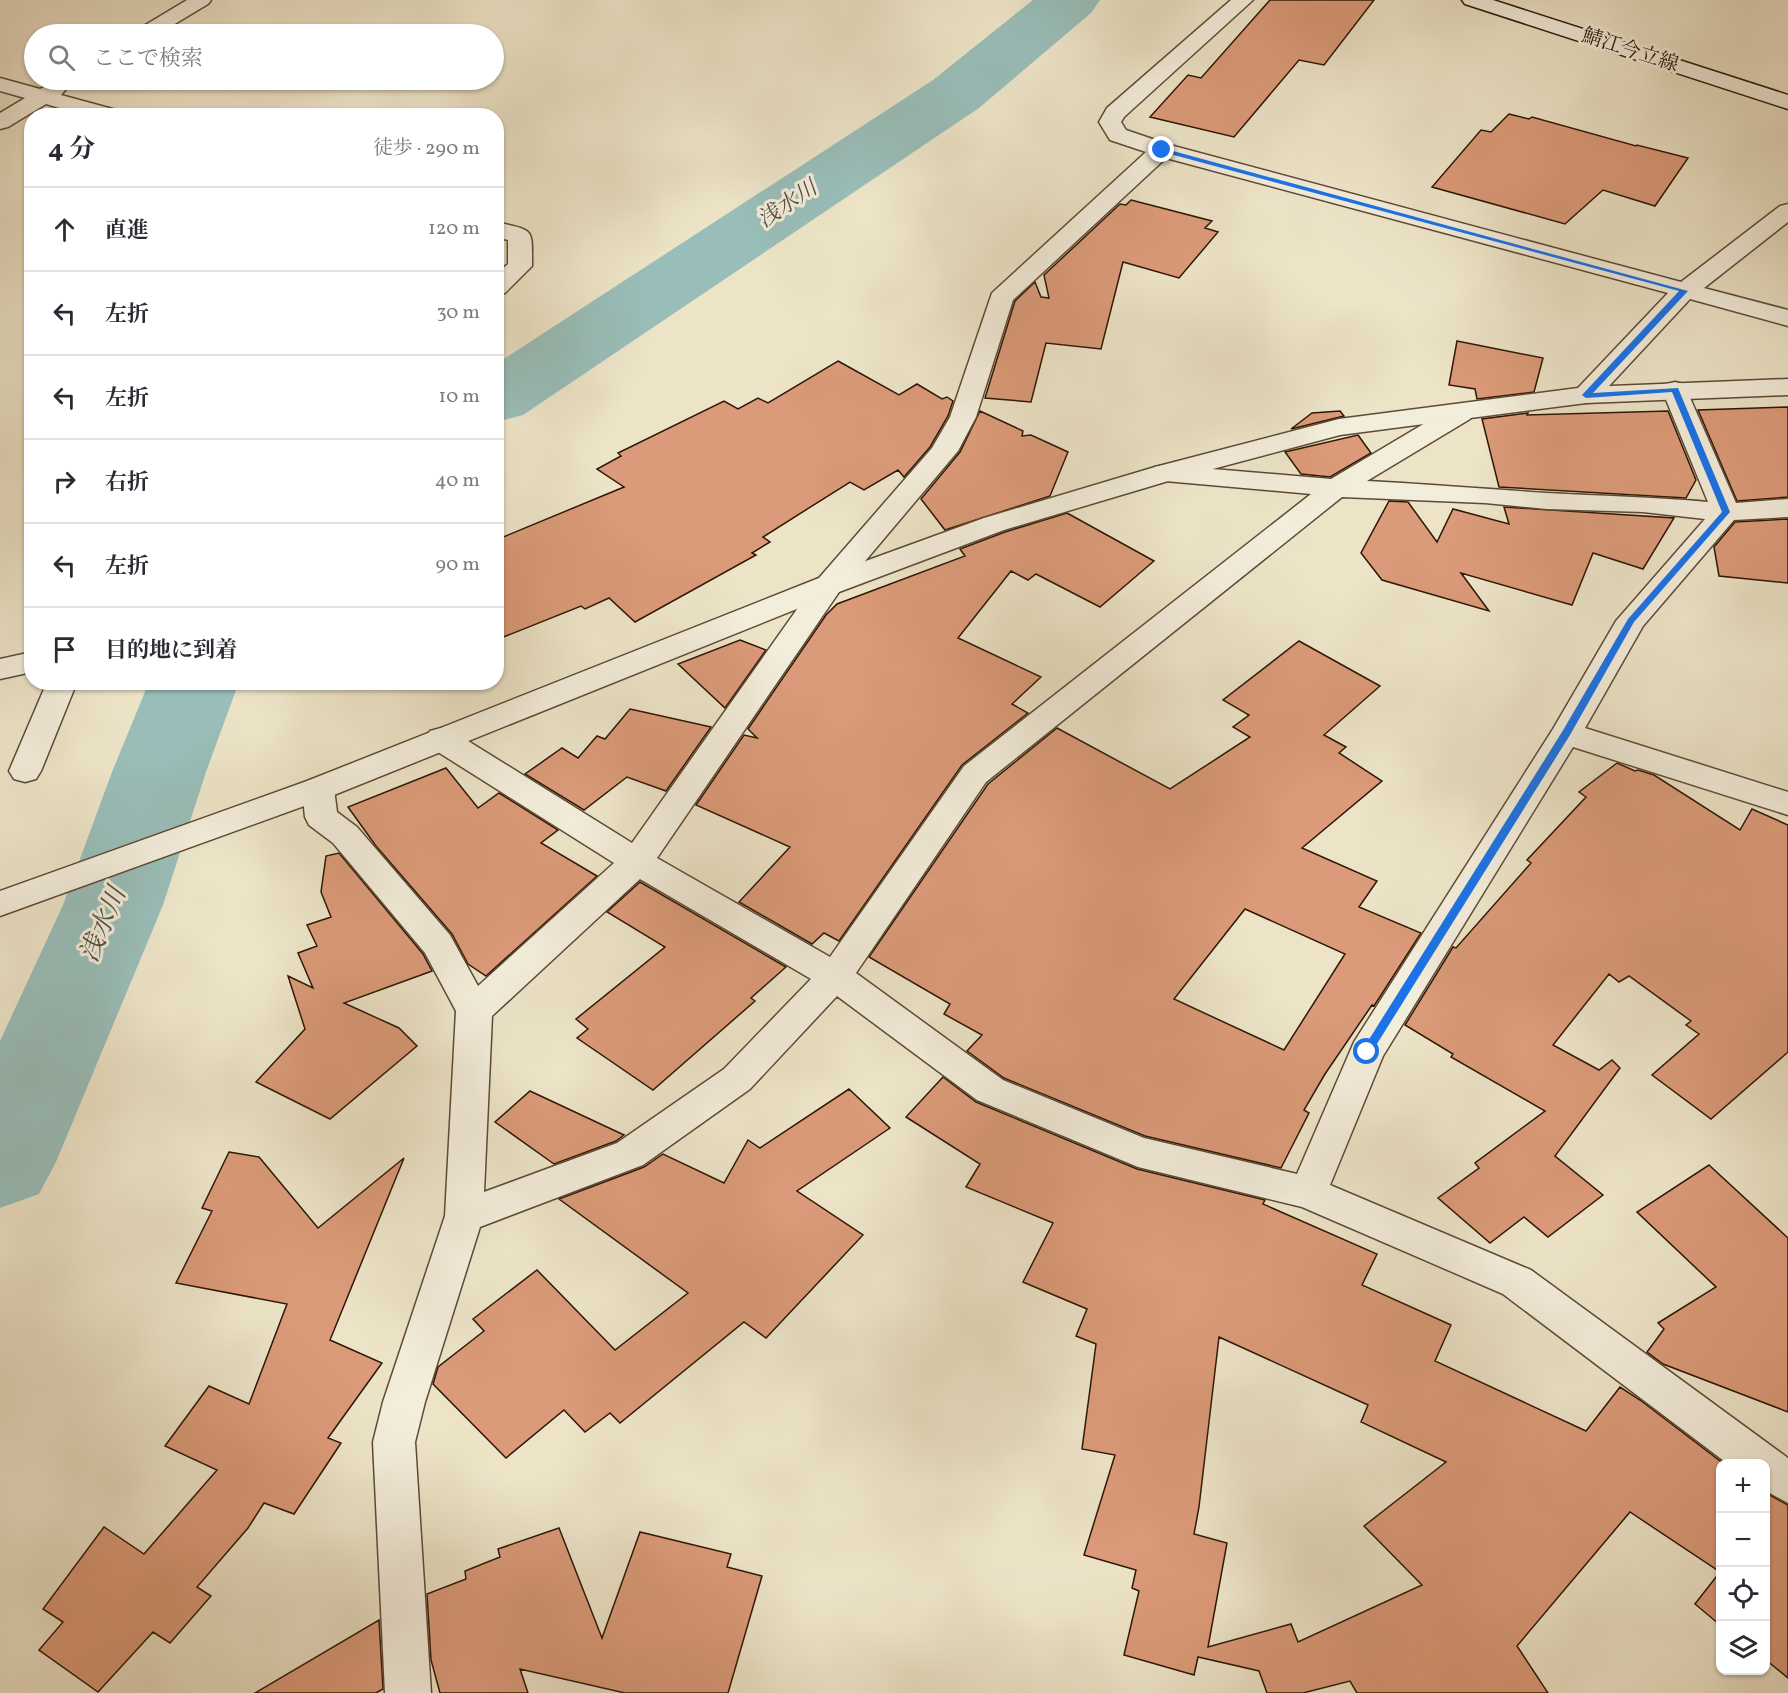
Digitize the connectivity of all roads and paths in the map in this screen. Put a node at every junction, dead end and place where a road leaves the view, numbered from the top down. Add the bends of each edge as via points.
1 (201, 0) edge
2 (1242, 0) edge
3 (1472, 0) edge
4 (161, 24) edge
5 (0, 84) edge
6 (53, 90) edge
7 (44, 95) junction
8 (1788, 102) edge
9 (86, 108) edge
10 (0, 122) edge
11 (1162, 150) junction
12 (1788, 211) edge
13 (504, 231) edge
14 (504, 281) edge
15 (1684, 291) junction
16 (1788, 318) edge
17 (1788, 387) edge
18 (1675, 390) junction
19 (1586, 395) junction
20 (1461, 413) junction
21 (1165, 473) junction
22 (1336, 488) junction
23 (1788, 508) edge
24 (1726, 512) junction
25 (830, 585) junction
26 (24, 664) edge
27 (0, 669) edge
28 (59, 690) edge
29 (1566, 733) junction
30 (441, 739) junction
31 (25, 771) dead end
32 (307, 793) junction
33 (1788, 804) edge
34 (637, 862) junction
35 (1, 904) edge
36 (835, 976) junction
37 (474, 1011) junction
38 (1308, 1193) junction
39 (464, 1216) junction
40 (1755, 1459) edge
41 (1770, 1469) edge
42 (1788, 1483) edge
43 (408, 1693) edge

1 - 4 street
2 - 11 street via 1115,113 1110,122 1118,135
3 - 8 street, 鯖江今立線
5 - 7 street
6 - 7 street
7 - 9 street
7 - 10 street
11 - 15 street
11 - 25 street via 1001,298 963,417 944,451
12 - 15 street
13 - 14 street via 520,236 520,266
15 - 16 street
15 - 19 street
17 - 18 street
18 - 19 street
18 - 24 street
19 - 20 street
20 - 21 street via 1339,427
20 - 22 street
21 - 22 street
21 - 25 street via 994,524
22 - 24 street
22 - 36 street via 975,774
23 - 24 street
24 - 29 street via 1631,621
25 - 30 street
25 - 34 street
26 - 27 street
28 - 31 street
29 - 33 street
29 - 38 street via 1367,1052
30 - 32 street
30 - 34 street
32 - 35 street
32 - 37 street via 321,817 345,835 438,944
34 - 36 street
34 - 37 street
36 - 38 street via 990,1089 1138,1152
36 - 39 street via 737,1079 630,1154
37 - 39 street
38 - 40 street via 1517,1282
39 - 43 street via 394,1442
41 - 42 street

